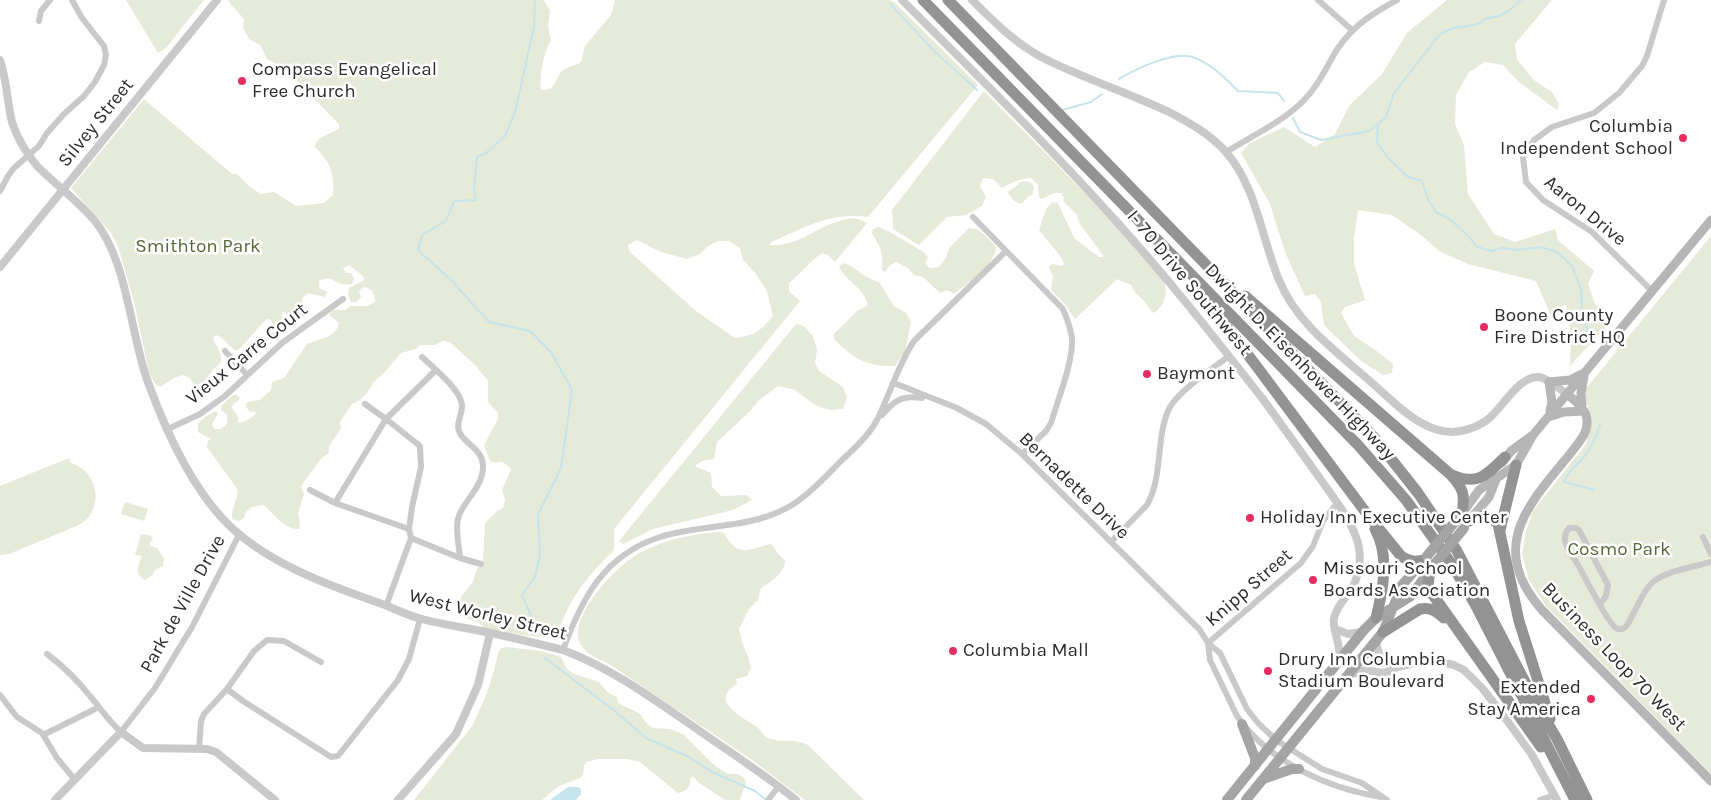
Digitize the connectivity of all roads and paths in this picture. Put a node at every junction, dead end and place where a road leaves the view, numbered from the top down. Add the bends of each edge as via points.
1 (50, 0) edge
2 (72, 0) edge
3 (217, 0) edge
4 (902, 0) edge
5 (948, 0) edge
6 (972, 0) edge
7 (1318, 0) edge
8 (1397, 0) edge
9 (1664, 0) edge
10 (925, 2) edge
11 (39, 21) dead end
12 (1352, 30) junction
13 (0, 60) edge
14 (1226, 152) junction
15 (29, 156) junction
16 (62, 190) junction
17 (0, 191) edge
18 (973, 217) dead end
19 (1711, 220) edge
20 (1006, 252) junction
21 (1180, 262) junction
22 (0, 267) edge
23 (1209, 268) junction
24 (1652, 291) junction
25 (342, 299) dead end
26 (225, 351) dead end
27 (1229, 356) junction
28 (422, 357) dead end
29 (436, 370) junction
30 (1584, 373) junction
31 (247, 375) junction
32 (1549, 382) junction
33 (894, 383) junction
34 (1567, 394) junction
35 (934, 399) junction
36 (365, 404) dead end
37 (1583, 410) junction
38 (1548, 417) junction
39 (386, 418) junction
40 (876, 422) junction
41 (168, 429) junction
42 (1533, 435) junction
43 (1022, 454) junction
44 (1506, 457) junction
45 (1516, 465) junction
46 (1450, 474) junction
47 (1496, 479) junction
48 (310, 490) dead end
49 (335, 503) junction
50 (1337, 503) junction
51 (1367, 514) junction
52 (1463, 520) junction
53 (409, 528) junction
54 (1500, 530) junction
55 (239, 535) junction
56 (1703, 537) dead end
57 (411, 538) junction
58 (1111, 542) junction
59 (1711, 554) edge
60 (460, 558) junction
61 (1711, 562) edge
62 (1429, 563) junction
63 (481, 564) dead end
64 (1600, 604) junction
65 (386, 606) junction
66 (1392, 608) junction
67 (1376, 618) junction
68 (420, 619) junction
69 (1452, 624) junction
70 (1335, 629) junction
71 (1363, 631) junction
72 (490, 633) junction
73 (1380, 636) junction
74 (1208, 643) junction
75 (563, 650) junction
76 (47, 654) dead end
77 (1339, 661) junction
78 (321, 662) dead end
79 (1397, 667) junction
80 (1345, 677) junction
81 (227, 689) junction
82 (0, 695) edge
83 (99, 707) junction
84 (1242, 724) junction
85 (121, 732) junction
86 (43, 735) junction
87 (1557, 739) junction
88 (1276, 740) junction
89 (1288, 748) junction
90 (200, 749) junction
91 (1269, 749) junction
92 (1280, 758) junction
93 (1255, 766) junction
94 (1299, 769) junction
95 (75, 780) junction
96 (1262, 780) junction
97 (1711, 781) edge
98 (779, 786) junction
99 (1569, 788) junction
100 (1556, 798) edge
101 (1385, 799) edge
102 (55, 800) edge
103 (275, 800) edge
104 (398, 800) edge
105 (768, 800) edge
106 (796, 800) edge
107 (1227, 800) edge
108 (1246, 800) edge
109 (1540, 800) edge
110 (1575, 800) edge
111 (1587, 800) edge

1 - 11 street via 40,11
2 - 15 street via 104,46 104,65 84,96 64,114
3 - 16 street, Silvey Street
4 - 27 street, I- 70 Drive Southwest via 1092,195
5 - 23 highway, Dwight D. Eisenhower Highway
6 - 14 street via 1004,32 1041,56 1195,125
7 - 12 street
8 - 12 street via 1368,16
9 - 24 street, Aaron Drive via 1648,56 1619,93 1594,113 1552,127 1534,140 1523,157 1526,182 1543,200 1592,232
10 - 21 highway, Dwight D. Eisenhower Highway
12 - 14 street via 1305,100
13 - 15 street, West Worley Street via 13,123
14 - 32 street via 1250,194 1279,280 1294,309 1321,338 1418,421 1445,432 1473,429 1497,412 1525,380 1541,377
15 - 16 street, West Worley Street
15 - 17 street via 11,172
16 - 22 street, Silvey Street
16 - 41 street, West Worley Street via 94,220 115,258 139,354
18 - 20 street
19 - 24 main road
20 - 33 street via 914,341
20 - 43 street via 1062,309 1072,340 1051,423
21 - 51 highway
21 - 99 highway, Dwight D. Eisenhower Highway via 1358,445 1406,500 1453,566 1476,606
23 - 46 highway via 1295,338
23 - 87 highway, Dwight D. Eisenhower Highway via 1373,436 1418,492 1457,551
24 - 30 main road
25 - 31 street, Vieux Carre Court via 282,343
26 - 31 street
27 - 50 street, I- 70 Drive Southwest
27 - 58 street via 1177,397 1170,407 1155,484 1147,505
28 - 29 street
29 - 39 street
29 - 60 street via 458,394 462,406 457,423 460,435 479,453 483,466 479,483 460,514
30 - 32 main road via 1570,380
30 - 34 main road
30 - 37 main road, Business Loop 70 West via 1580,393
31 - 41 street, Vieux Carre Court via 200,414
32 - 34 street
32 - 38 main road via 1552,402
33 - 35 street, Bernadette Drive
33 - 40 street
34 - 37 main road
34 - 38 main road
35 - 40 street via 905,397 891,405
35 - 43 street, Bernadette Drive via 986,424
36 - 39 street
37 - 38 main road
37 - 97 main road, Business Loop 70 West via 1587,425 1581,439 1533,499 1520,524 1516,549 1520,576 1542,610
38 - 42 main road
39 - 49 street
39 - 53 street via 420,446 421,467
40 - 75 street via 828,474 793,505 751,522 661,537 643,543 613,563 588,593
41 - 55 street, West Worley Street via 194,480 222,519
42 - 44 main road
42 - 45 main road
43 - 58 street, Bernadette Drive
44 - 46 highway via 1476,479
44 - 47 main road
45 - 47 main road
45 - 54 highway
46 - 52 highway via 1464,493
47 - 52 main road via 1489,497
48 - 49 street
49 - 53 street
50 - 70 street, I- 70 Drive Southwest via 1356,536 1360,565 1357,577 1334,615
50 - 74 street, Knipp Street via 1323,521 1313,546 1301,563
51 - 62 highway via 1401,556 1414,562
51 - 67 highway via 1382,548 1382,597
52 - 54 highway via 1489,517
52 - 62 main road, bridge
53 - 57 street
54 - 87 highway via 1519,620
55 - 65 street, West Worley Street via 314,579
55 - 85 street, Park de Ville Drive via 192,627 155,688
56 - 59 street
57 - 60 street
57 - 65 street
58 - 74 street, Bernadette Drive via 1199,629
60 - 63 street
61 - 64 street via 1655,580 1622,629 1613,627
62 - 66 main road via 1402,586
62 - 69 highway via 1428,586
64 - 64 street via 1565,542 1569,528 1579,530 1607,582 1607,593
65 - 68 street, West Worley Street
66 - 67 main road
66 - 73 main road
67 - 71 main road
68 - 72 street, West Worley Street
68 - 81 street via 410,660 338,756 330,757
69 - 73 highway via 1434,610 1420,609
69 - 99 highway
70 - 71 street via 1348,634
70 - 77 street, I- 70 Drive Southwest via 1341,652
71 - 77 main road
72 - 75 street, West Worley Street
72 - 104 street via 478,685 456,734
73 - 79 street via 1377,651 1381,659
73 - 80 main road
74 - 84 street, Bernadette Drive via 1210,660
74 - 88 street, Bernadette Drive via 1220,653 1247,709
75 - 98 street, West Worley Street via 633,685
76 - 83 street
77 - 88 main road
78 - 81 street via 284,641 267,640 254,651
79 - 80 street via 1382,672 1365,670
79 - 100 street via 1430,660 1464,670 1483,689 1532,755
80 - 89 main road
81 - 90 street via 204,714
82 - 86 street via 17,717
83 - 85 street
83 - 86 street
84 - 91 street, Bernadette Drive
84 - 93 main road
85 - 90 street via 143,748
85 - 95 street, Park de Ville Drive
86 - 95 street
87 - 111 highway, Dwight D. Eisenhower Highway
88 - 89 street, Bernadette Drive
88 - 91 main road
89 - 92 main road
89 - 101 street, Bernadette Drive via 1322,769 1362,783
90 - 103 street via 216,752
91 - 92 street, Bernadette Drive
91 - 93 main road
92 - 94 street, Bernadette Drive
92 - 96 main road
93 - 107 main road
94 - 96 main road via 1292,768
94 - 101 street, Bernadette Drive via 1336,786
95 - 102 street, Park de Ville Drive
96 - 108 main road
98 - 105 street
98 - 106 street, West Worley Street
99 - 110 highway, Dwight D. Eisenhower Highway
100 - 109 street

